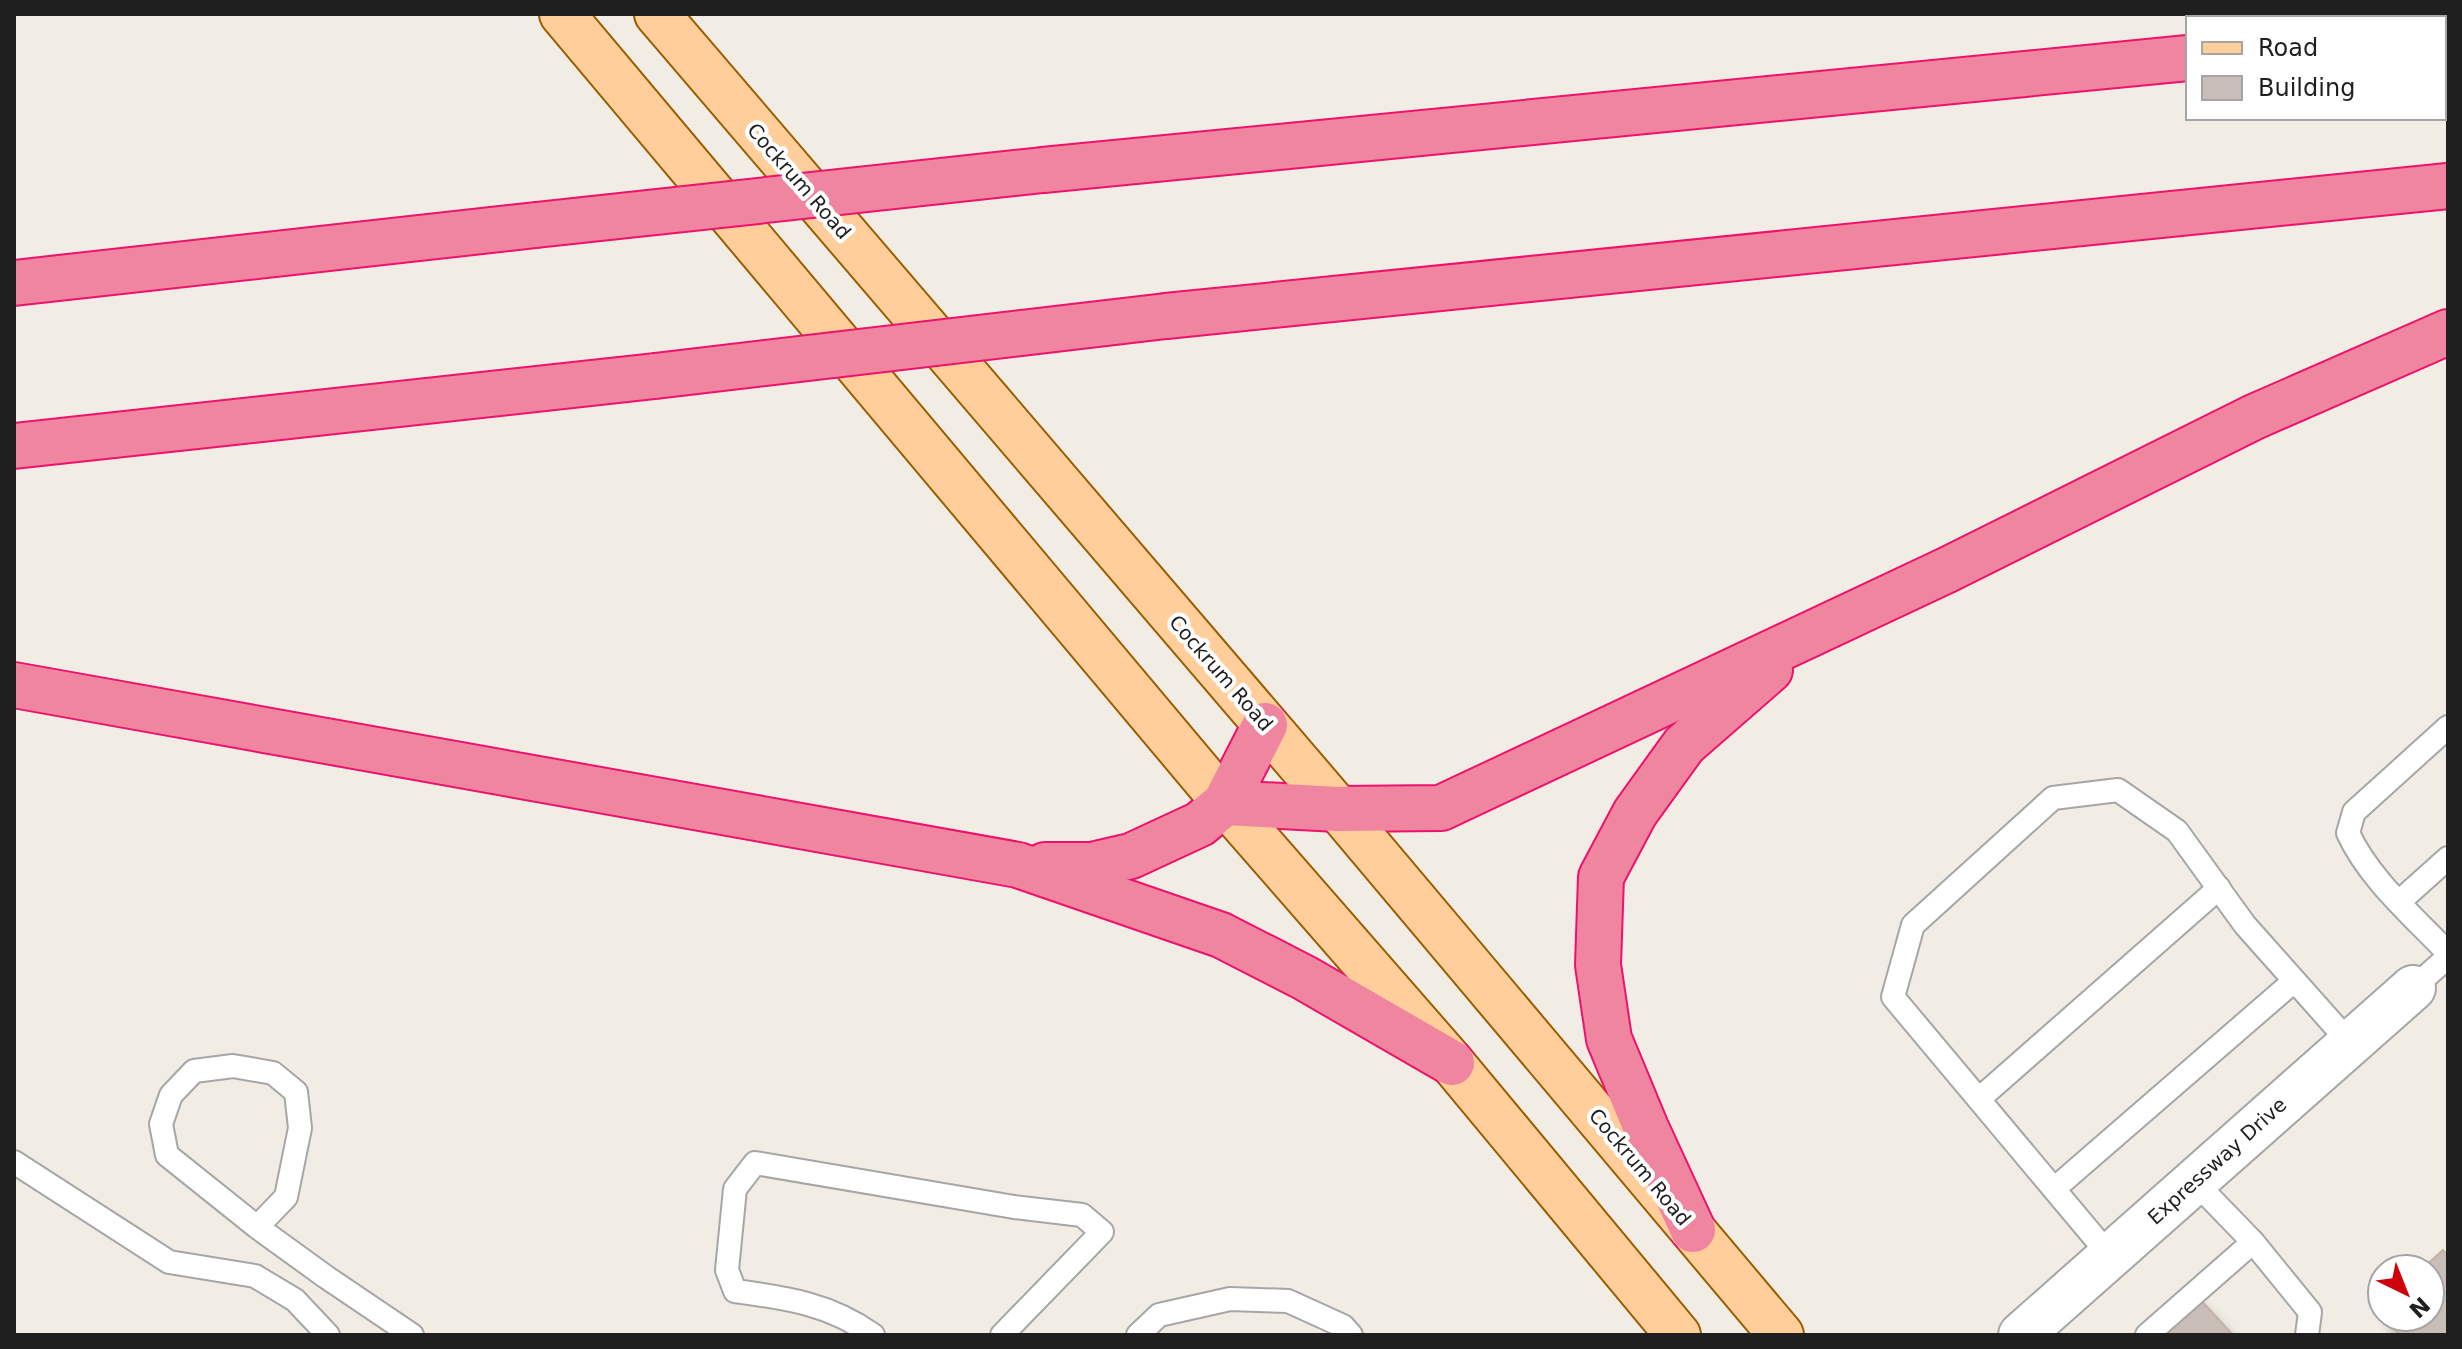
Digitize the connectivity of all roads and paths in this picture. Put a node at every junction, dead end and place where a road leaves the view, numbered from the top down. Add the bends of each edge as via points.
1 (562, 14) edge
2 (657, 14) edge
3 (2186, 58) edge
4 (2448, 186) edge
5 (14, 283) edge
6 (2448, 332) edge
7 (14, 446) edge
8 (1808, 636) junction
9 (14, 685) edge
10 (1265, 725) junction
11 (2448, 727) edge
12 (1225, 803) junction
13 (1338, 809) junction
14 (2448, 858) edge
15 (1018, 865) junction
16 (2219, 888) junction
17 (2400, 901) junction
18 (2448, 955) edge
19 (2294, 981) junction
20 (2413, 988) joint
21 (2350, 1043) junction
22 (1452, 1063) junction
23 (1979, 1099) junction
24 (14, 1162) edge
25 (2194, 1181) junction
26 (2054, 1189) junction
27 (257, 1227) junction
28 (1693, 1230) junction
29 (2253, 1242) junction
30 (2110, 1256) junction
31 (328, 1335) edge
32 (412, 1335) edge
33 (873, 1335) edge
34 (1002, 1335) edge
35 (1138, 1335) edge
36 (1351, 1335) edge
37 (1678, 1335) edge
38 (1781, 1335) edge
39 (2021, 1335) edge
40 (2147, 1335) edge
41 (2307, 1335) edge

1 - 12 main road
2 - 10 main road, Cockrum Road
3 - 5 highway, bridge via 1043,170
4 - 7 highway, bridge via 1166,316
6 - 8 highway via 2254,417
8 - 13 highway via 1441,808
8 - 28 highway via 1684,745 1635,813 1601,877 1598,965 1609,1039
9 - 15 highway
10 - 12 highway
10 - 13 main road, Cockrum Road
11 - 17 lane via 2354,812 2348,833 2356,852
12 - 13 highway
12 - 15 highway via 1200,824 1131,856 1092,865
12 - 22 main road
13 - 28 main road, Cockrum Road
14 - 17 lane
15 - 22 highway via 1221,935
16 - 19 lane
16 - 23 lane
16 - 23 lane via 2177,831 2118,790 2053,798 1913,925 1893,997
17 - 18 lane
18 - 20 lane
19 - 21 lane
19 - 26 lane
20 - 21 street, Expressway Drive
21 - 25 street, Expressway Drive
22 - 37 main road
23 - 26 lane
24 - 31 lane via 169,1262 255,1276 295,1300
25 - 29 lane
25 - 30 street, Expressway Drive
26 - 30 lane
27 - 27 lane via 167,1155 161,1124 171,1095 194,1071 233,1066 273,1073 296,1092 300,1128 286,1197
27 - 32 lane
28 - 38 main road, Cockrum Road
29 - 40 lane
29 - 41 lane via 2310,1312
30 - 39 street, Expressway Drive
33 - 34 lane via 829,1310 790,1298 735,1291 727,1270 735,1189 755,1163 1082,1215 1102,1232
35 - 36 lane via 1159,1315 1230,1299 1288,1301 1343,1326

